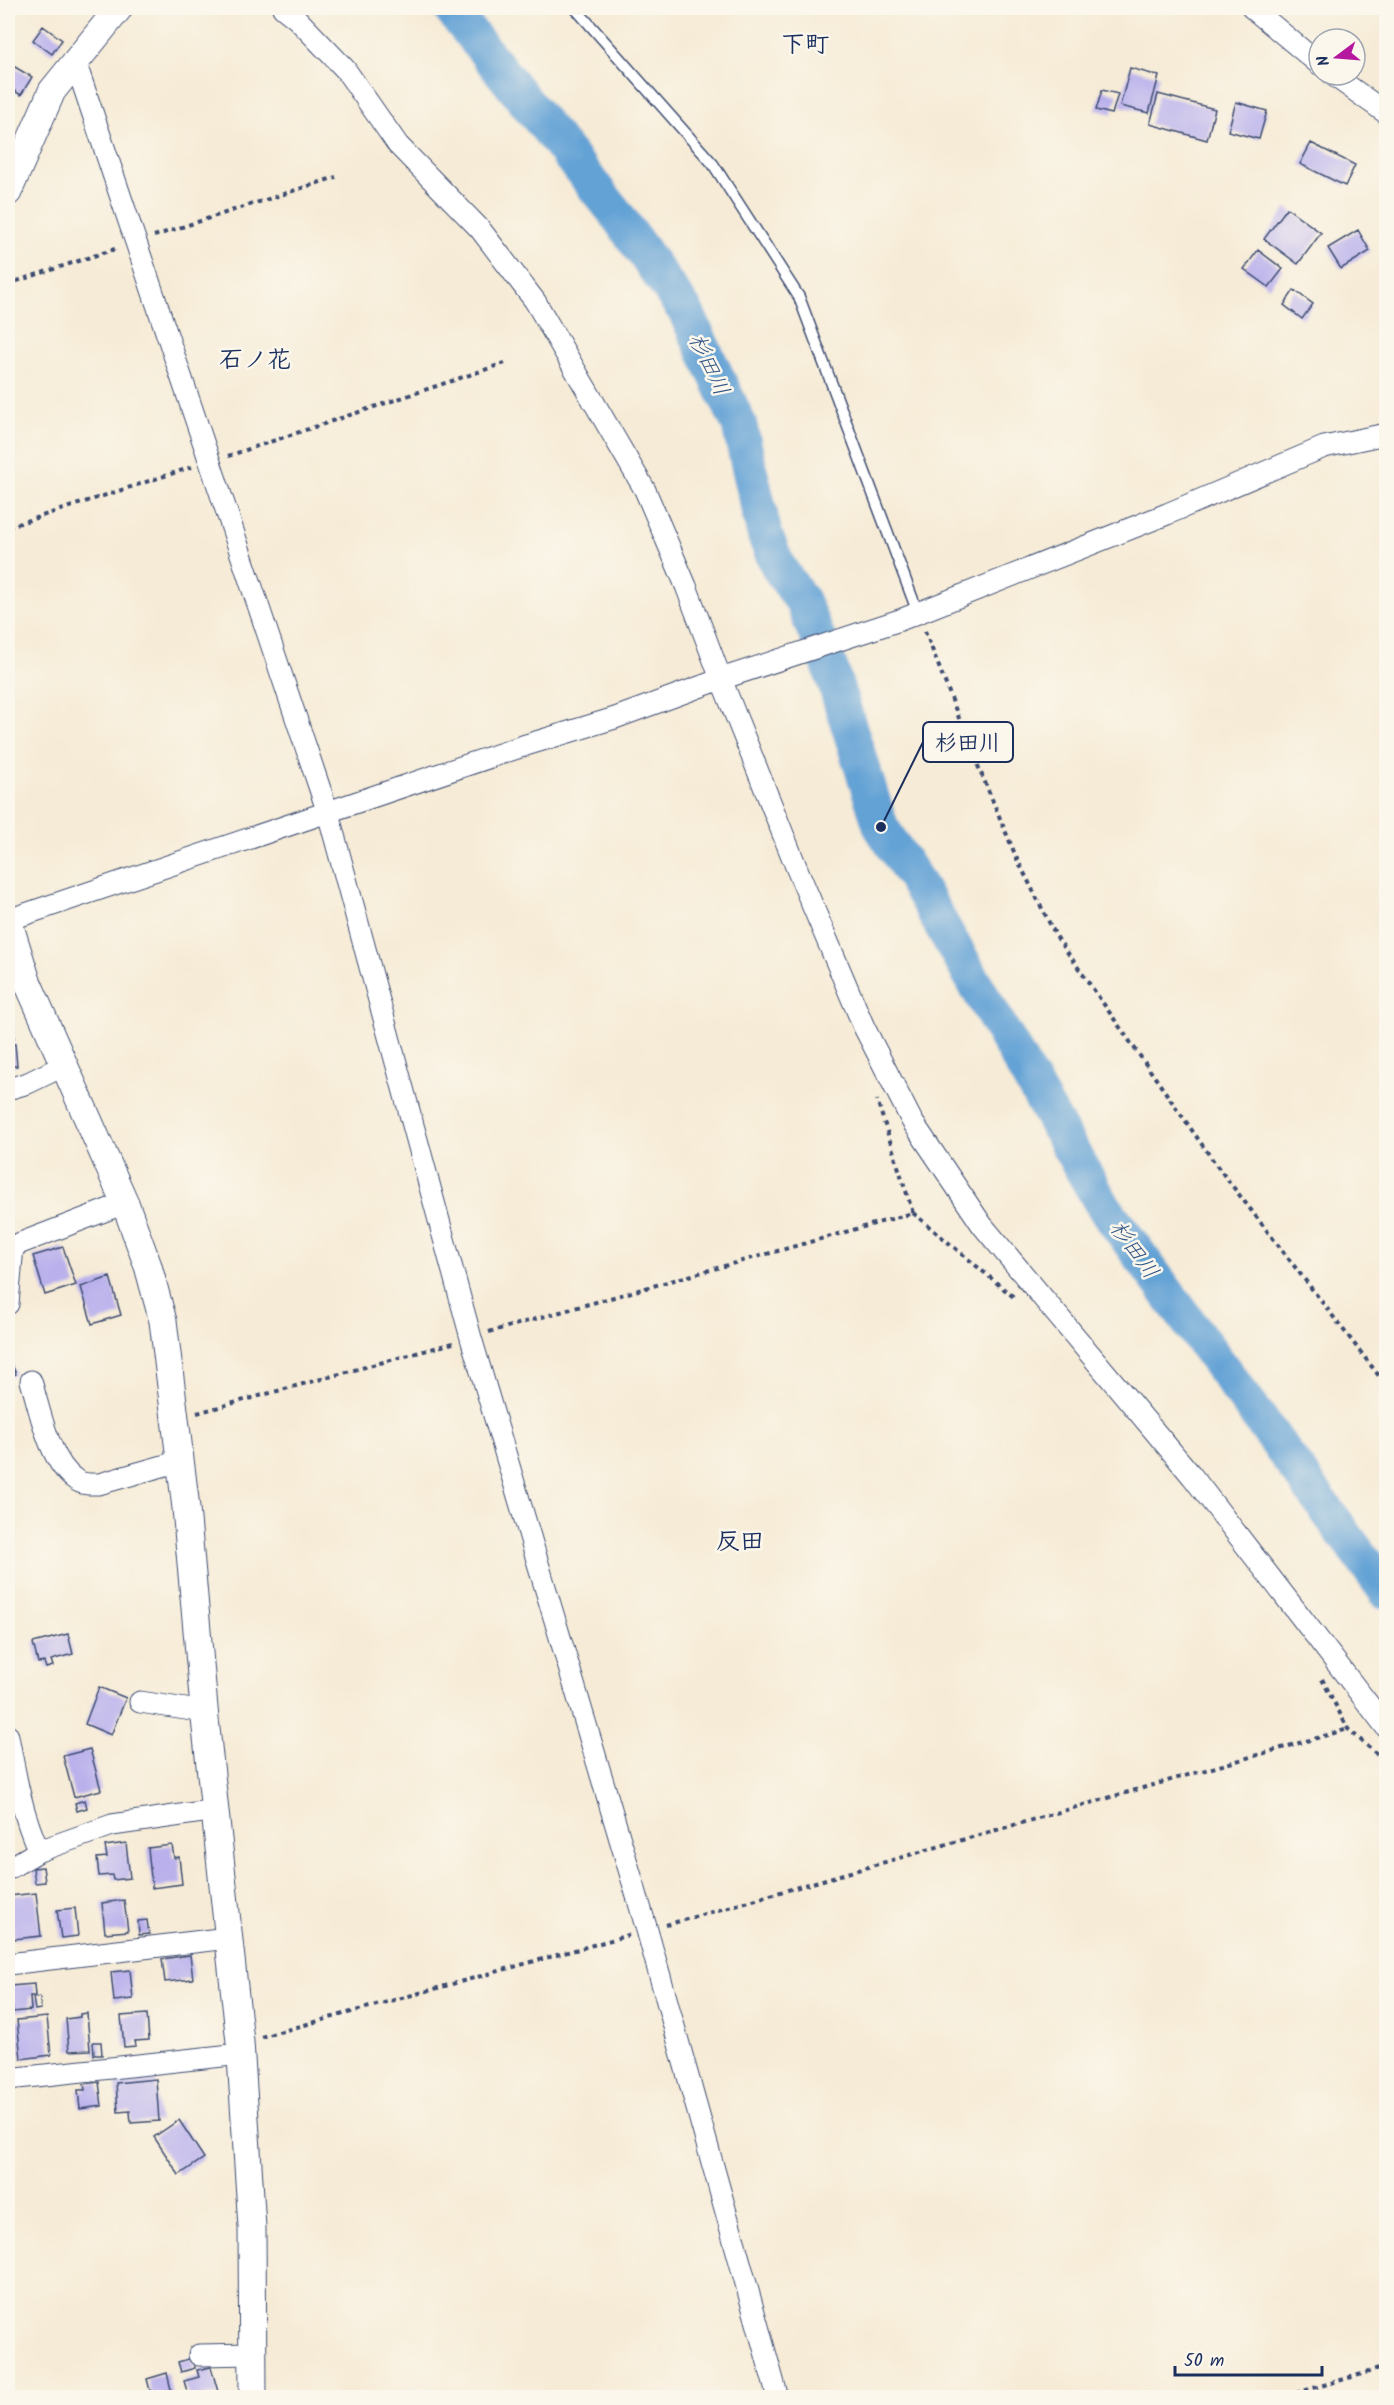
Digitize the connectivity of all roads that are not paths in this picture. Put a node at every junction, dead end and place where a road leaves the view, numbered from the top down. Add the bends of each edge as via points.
1 (119, 8) edge
2 (575, 8) edge
3 (1252, 8) edge
4 (291, 11) edge
5 (1307, 54) edge
6 (76, 64) junction
7 (1350, 87) edge
8 (1386, 113) edge
9 (8, 192) edge
10 (1386, 434) edge
11 (909, 616) junction
12 (730, 676) junction
13 (328, 813) junction
14 (8, 920) edge
15 (65, 1065) junction
16 (8, 1089) edge
17 (125, 1203) junction
18 (8, 1304) edge
19 (31, 1381) dead end
20 (180, 1461) junction
21 (140, 1702) dead end
22 (205, 1712) junction
23 (1386, 1727) edge
24 (8, 1736) edge
25 (12, 1783) edge
26 (216, 1810) junction
27 (39, 1851) junction
28 (8, 1869) edge
29 (228, 1938) junction
30 (8, 1964) edge
31 (240, 2048) junction
32 (8, 2079) edge
33 (254, 2354) junction
34 (198, 2355) dead end
35 (253, 2397) edge
36 (778, 2397) edge

1 - 6 street
2 - 11 lane via 713,164 799,297
3 - 5 street
4 - 12 street via 345,69 398,145 480,229 535,301 645,490
6 - 9 street via 52,92
6 - 13 street
7 - 8 street
10 - 11 street via 1324,447
11 - 12 street
12 - 13 street
12 - 23 street via 797,869 855,1006 912,1121 982,1225 1199,1485
13 - 14 street
13 - 36 street via 471,1338 647,1930
14 - 15 street via 27,981
15 - 16 street
15 - 17 street
17 - 18 street via 13,1246
17 - 20 street via 163,1321
19 - 20 street via 53,1452 75,1480 86,1485 99,1484
20 - 22 street
21 - 22 street
22 - 26 street
24 - 25 street
25 - 27 street
26 - 27 street via 112,1825
26 - 29 street
27 - 28 street
29 - 30 street
29 - 31 street
31 - 32 street
31 - 33 street via 252,2227
33 - 34 street
33 - 35 street

